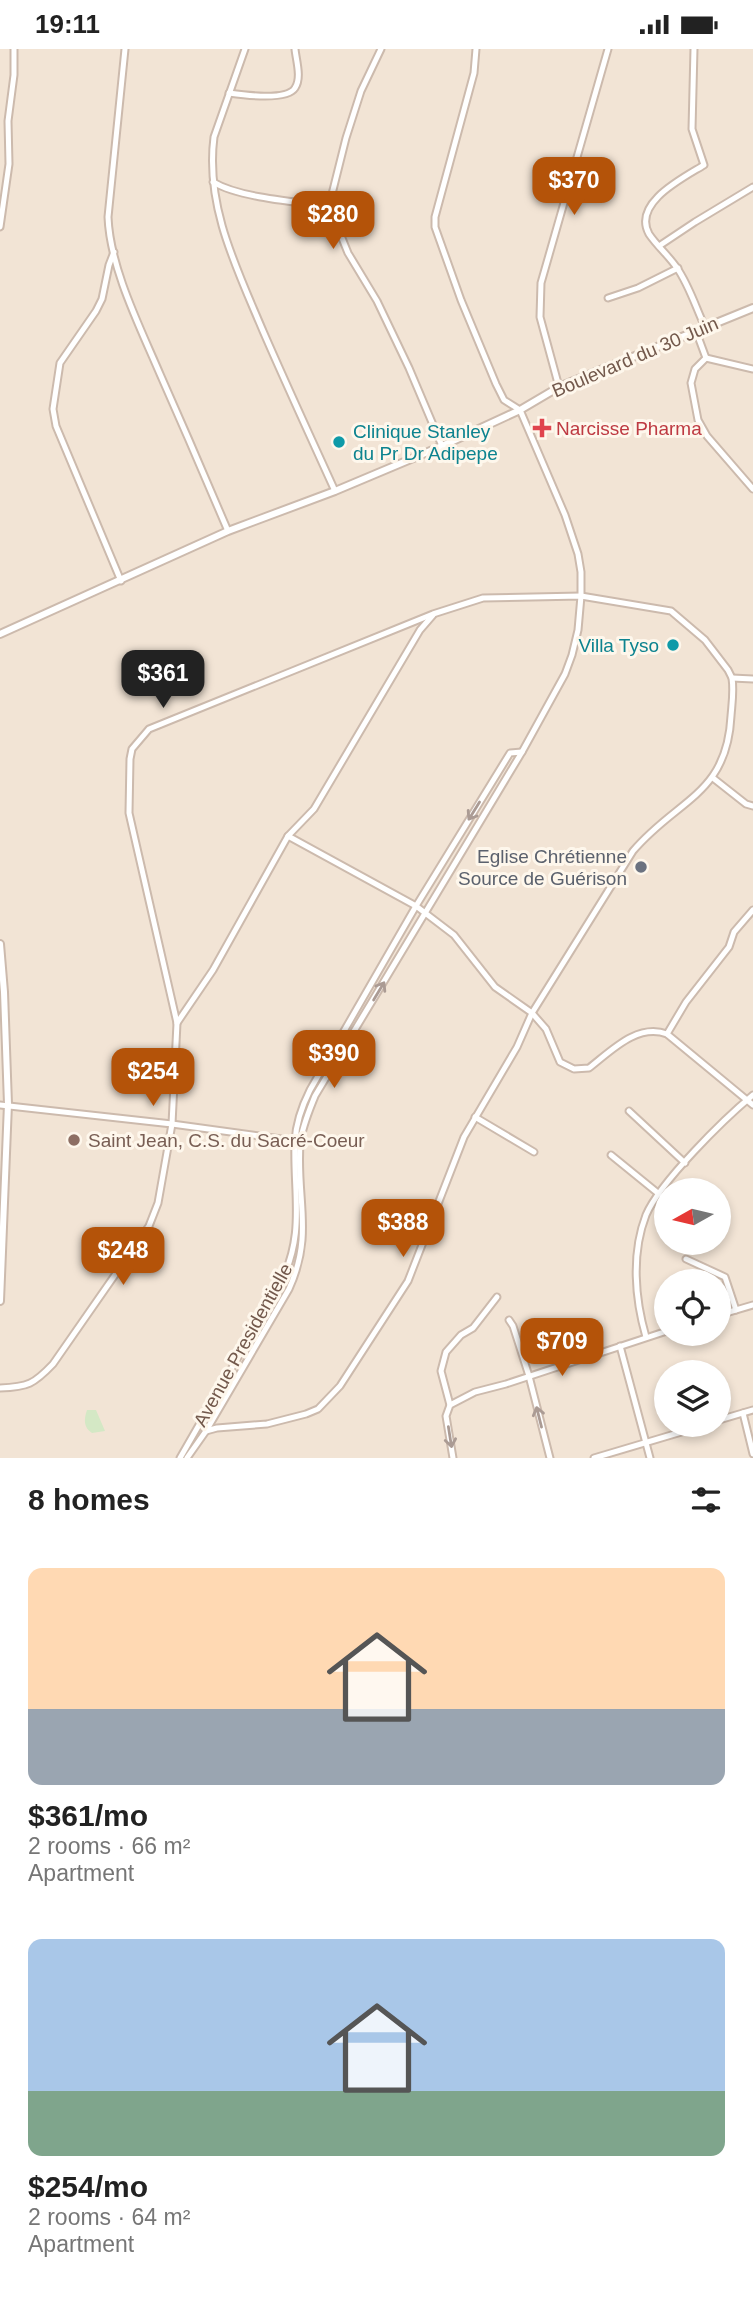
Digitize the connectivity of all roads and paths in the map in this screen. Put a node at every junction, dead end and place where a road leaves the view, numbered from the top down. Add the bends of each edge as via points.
1 (14, 49) edge
2 (125, 49) edge
3 (244, 49) edge
4 (295, 49) edge
5 (381, 49) edge
6 (476, 49) edge
7 (608, 49) edge
8 (694, 49) edge
9 (229, 93) junction
10 (213, 182) junction
11 (753, 187) edge
12 (329, 206) junction
13 (0, 227) edge
14 (659, 246) junction
15 (115, 251) junction
16 (678, 268) junction
17 (608, 298) dead end
18 (753, 308) edge
19 (705, 327) junction
20 (696, 331) junction
21 (706, 358) junction
22 (753, 369) edge
23 (559, 387) junction
24 (520, 410) junction
25 (442, 446) junction
26 (753, 489) edge
27 (335, 491) junction
28 (228, 531) junction
29 (121, 581) junction
30 (581, 596) junction
31 (433, 614) junction
32 (0, 633) edge
33 (732, 678) junction
34 (753, 679) edge
35 (522, 752) junction
36 (713, 778) junction
37 (753, 806) edge
38 (288, 836) junction
39 (453, 843) junction
40 (461, 850) junction
41 (416, 906) junction
42 (753, 910) edge
43 (426, 913) junction
44 (0, 944) edge
45 (1, 961) edge
46 (532, 1013) junction
47 (177, 1023) junction
48 (667, 1034) junction
49 (3, 1064) edge
50 (750, 1097) edge
51 (4, 1105) edge
52 (753, 1105) edge
53 (629, 1111) dead end
54 (475, 1117) junction
55 (172, 1124) junction
56 (298, 1141) junction
57 (534, 1152) dead end
58 (611, 1155) dead end
59 (685, 1163) junction
60 (3, 1176) edge
61 (672, 1178) edge
62 (654, 1190) edge
63 (654, 1203) edge
64 (300, 1229) junction
65 (686, 1259) dead end
66 (280, 1285) junction
67 (289, 1289) junction
68 (497, 1297) dead end
69 (0, 1301) edge
70 (753, 1305) edge
71 (736, 1310) junction
72 (731, 1311) edge
73 (509, 1320) dead end
74 (654, 1335) edge
75 (646, 1337) junction
76 (620, 1346) junction
77 (529, 1375) junction
78 (0, 1388) edge
79 (450, 1405) junction
80 (753, 1410) edge
81 (743, 1413) junction
82 (204, 1416) junction
83 (731, 1416) edge
84 (210, 1422) junction
85 (206, 1431) junction
86 (663, 1437) edge
87 (646, 1442) junction
88 (753, 1454) edge
89 (180, 1458) edge
90 (187, 1458) edge
91 (453, 1458) edge
92 (550, 1458) edge
93 (594, 1458) edge
94 (650, 1458) edge

1 - 13 street via 9,164
2 - 15 street via 108,217
3 - 9 street
4 - 9 street via 298,76 289,94
5 - 12 street via 357,103
6 - 24 street via 435,227 496,384 504,400
7 - 23 street via 541,283 540,317
8 - 14 street via 691,120 704,165 675,182 645,212 649,233
9 - 10 street via 214,137
10 - 12 street via 282,200
10 - 27 street via 229,251
11 - 14 street
12 - 25 street
14 - 16 street
15 - 28 street via 145,339
15 - 29 street via 102,299 60,363 53,409
16 - 17 street
16 - 19 street
18 - 19 street, Boulevard du 30 Juin
19 - 20 street, Boulevard du 30 Juin
20 - 21 street
20 - 23 street, Boulevard du 30 Juin
21 - 22 street
21 - 26 street via 695,369 691,383 698,420
23 - 24 street, Boulevard du 30 Juin
24 - 25 street, Boulevard du 30 Juin
24 - 30 street, Avenue Presidentielle via 573,534
25 - 27 street, Boulevard du 30 Juin
27 - 28 street, Boulevard du 30 Juin
28 - 29 street, Boulevard du 30 Juin
29 - 32 street, Boulevard du 30 Juin
30 - 31 street via 484,598
30 - 33 street via 671,611 705,640
30 - 35 street, Avenue Presidentielle via 578,630 565,674
31 - 38 street via 314,809
31 - 47 street via 149,729 132,749 129,813
33 - 34 street
33 - 36 street via 730,736
35 -> 39 street, Avenue Presidentielle via 510,753
35 - 40 street, Avenue Presidentielle
36 - 37 street
36 - 46 street via 633,851
38 - 41 street
38 - 47 street via 213,970
39 - 40 street
39 - 41 street, Avenue Presidentielle
40 - 43 street, Avenue Presidentielle
41 - 43 street
41 - 56 street, Avenue Presidentielle via 310,1090 301,1109
42 - 48 street
43 - 46 street via 454,935 495,988
56 -> 43 street, Avenue Presidentielle via 315,1097
44 - 45 street
45 - 49 street
46 - 48 street via 546,1029 560,1062 574,1069 589,1068 644,1031
46 - 54 street
47 - 55 street
48 - 50 street
49 - 51 street
50 - 52 street
50 - 59 street
51 - 55 street
51 - 60 street
53 - 59 street
54 - 57 street
54 - 85 street via 456,1154 408,1281 330,1399 306,1414
55 - 56 street
55 - 78 street via 158,1203 149,1226 53,1364 37,1381
56 - 64 street, Avenue Presidentielle
58 - 62 street
59 - 61 street
60 - 69 street
63 - 75 street via 637,1259 639,1313
64 - 66 street, Avenue Presidentielle
64 - 67 street, Avenue Presidentielle via 299,1266
65 - 71 street via 725,1277
66 - 67 street
66 - 82 street, Avenue Presidentielle
67 - 84 street, Avenue Presidentielle
68 - 79 street via 446,1352 441,1371
70 - 71 street
71 - 72 street
73 - 77 street
74 - 75 street
75 - 76 street
76 - 77 street
76 - 87 street
77 - 79 street
92 -> 77 street
79 -> 91 street via 446,1416
80 - 81 street
81 - 83 street
81 - 88 street
82 - 84 street
82 - 89 street, Avenue Presidentielle
84 - 85 street, Avenue Presidentielle
85 - 90 street, Avenue Presidentielle
86 - 87 street
87 - 93 street
87 - 94 street

